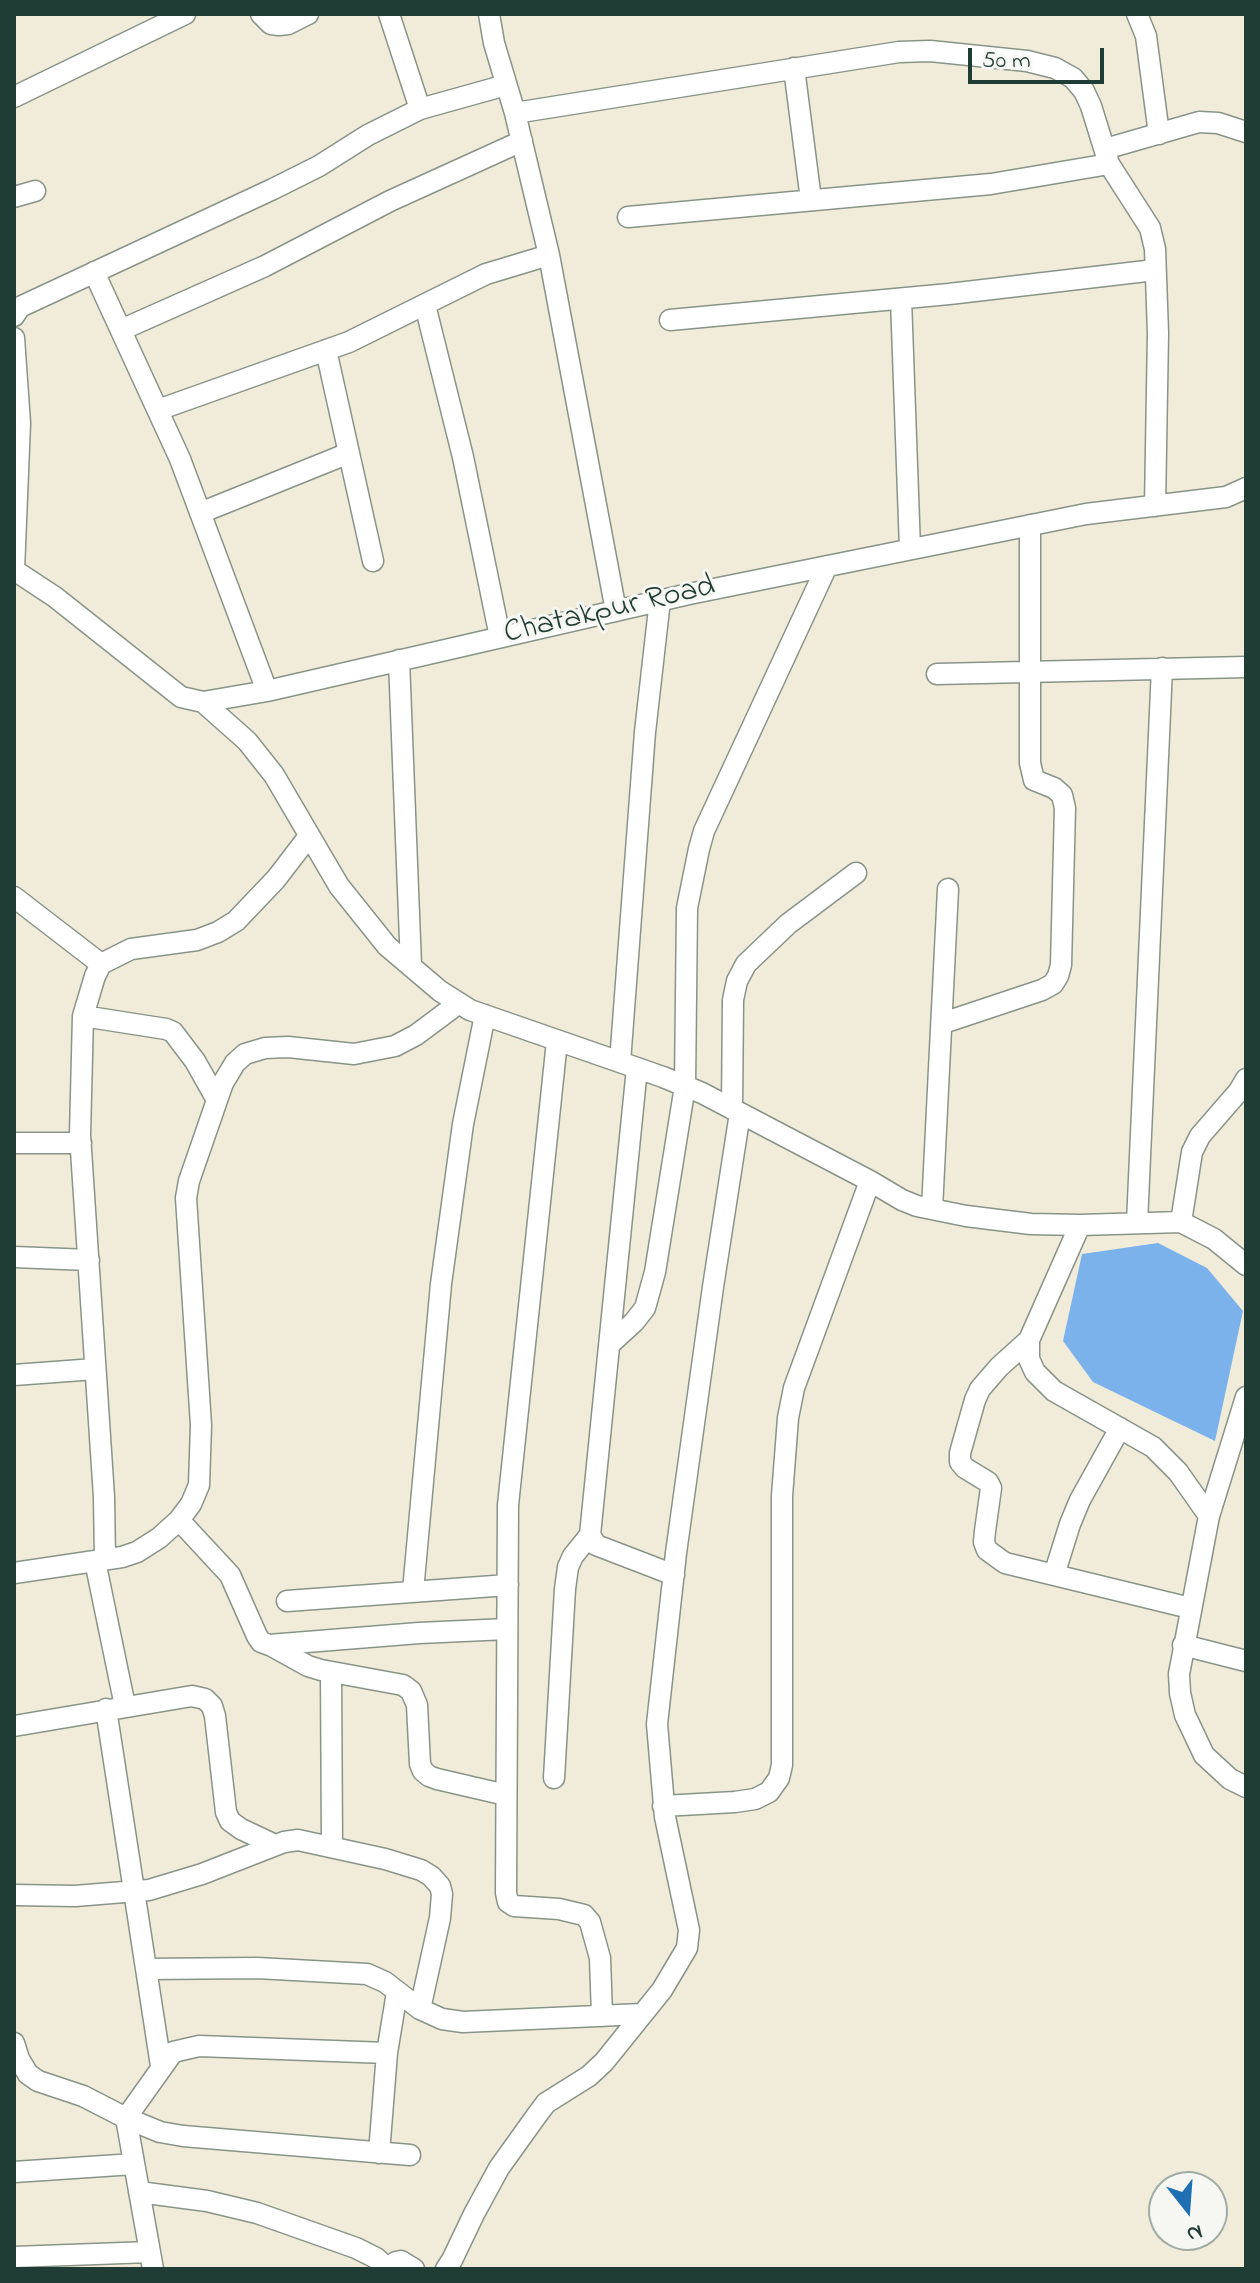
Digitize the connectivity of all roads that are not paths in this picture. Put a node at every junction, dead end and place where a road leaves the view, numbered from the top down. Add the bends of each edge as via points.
1 (185, 14) edge
2 (261, 14) edge
3 (308, 14) edge
4 (389, 14) edge
5 (489, 14) edge
6 (1137, 14) edge
7 (794, 68) junction
8 (506, 85) junction
9 (14, 97) edge
10 (420, 109) junction
11 (515, 113) junction
12 (1246, 132) edge
13 (1159, 134) junction
14 (522, 141) junction
15 (1107, 157) junction
16 (35, 191) dead end
17 (14, 197) edge
18 (811, 200) junction
19 (628, 217) dead end
20 (549, 255) junction
21 (1155, 270) junction
22 (94, 272) junction
23 (901, 299) junction
24 (425, 305) junction
25 (14, 316) edge
26 (670, 320) dead end
27 (121, 330) junction
28 (14, 338) edge
29 (326, 350) junction
30 (158, 410) junction
31 (349, 453) junction
32 (1246, 488) edge
33 (1236, 496) edge
34 (1155, 506) junction
35 (200, 513) junction
36 (1030, 525) junction
37 (910, 549) junction
38 (373, 561) dead end
39 (827, 566) junction
40 (14, 570) edge
41 (660, 600) junction
42 (616, 611) junction
43 (500, 637) junction
44 (399, 660) junction
45 (1246, 667) edge
46 (1162, 668) junction
47 (1030, 672) junction
48 (937, 674) dead end
49 (267, 691) junction
50 (203, 702) junction
51 (309, 836) junction
52 (856, 873) dead end
53 (948, 889) dead end
54 (14, 897) edge
55 (101, 964) junction
56 (411, 966) junction
57 (459, 1003) junction
58 (485, 1015) junction
59 (83, 1016) junction
60 (943, 1023) junction
61 (557, 1041) junction
62 (629, 1065) junction
63 (1246, 1079) edge
64 (685, 1086) junction
65 (217, 1100) junction
66 (736, 1111) junction
67 (14, 1143) edge
68 (81, 1143) junction
69 (870, 1181) junction
70 (932, 1209) junction
71 (1181, 1222) junction
72 (1137, 1223) junction
73 (1080, 1225) junction
74 (1222, 1244) junction
75 (1246, 1245) edge
76 (14, 1257) edge
77 (89, 1260) junction
78 (1246, 1265) edge
79 (1029, 1340) junction
80 (610, 1344) junction
81 (95, 1369) junction
82 (14, 1375) edge
83 (1246, 1397) edge
84 (1120, 1428) junction
85 (1209, 1516) junction
86 (179, 1520) junction
87 (590, 1535) junction
88 (100, 1561) junction
89 (14, 1573) edge
90 (674, 1575) junction
91 (1054, 1575) junction
92 (508, 1585) junction
93 (413, 1591) junction
94 (287, 1601) dead end
95 (1190, 1608) junction
96 (507, 1629) junction
97 (269, 1645) junction
98 (1183, 1645) junction
99 (1246, 1661) edge
100 (331, 1672) junction
101 (115, 1708) junction
102 (14, 1726) edge
103 (554, 1778) dead end
104 (1246, 1787) edge
105 (506, 1795) junction
106 (663, 1806) junction
107 (275, 1845) junction
108 (332, 1847) junction
109 (135, 1891) junction
110 (14, 1895) edge
111 (146, 1969) junction
112 (397, 1992) junction
113 (420, 2009) junction
114 (642, 2014) junction
115 (602, 2016) junction
116 (14, 2043) edge
117 (387, 2053) junction
118 (161, 2066) junction
119 (126, 2118) junction
120 (379, 2153) junction
121 (410, 2155) dead end
122 (134, 2164) junction
123 (14, 2172) edge
124 (139, 2192) junction
125 (14, 2257) edge
126 (151, 2260) edge
127 (387, 2269) edge
128 (414, 2269) edge
129 (446, 2269) edge

1 - 9 street
2 - 3 street via 279,25
4 - 10 street
5 - 8 street
6 - 13 street via 1146,36
7 - 11 street
7 - 15 street via 930,51 1055,68 1084,91
7 - 18 street
8 - 10 street
8 - 11 street
10 - 22 street via 319,166
11 - 14 street
12 - 13 street via 1199,122
13 - 15 street
14 - 20 street
14 - 27 street
15 - 18 street via 991,184
15 - 21 street via 1150,228
16 - 17 street
18 - 19 street
20 - 24 street via 486,274
20 - 42 street
21 - 23 street
21 - 34 street
22 - 25 street via 20,307
22 - 27 street
23 - 26 street
23 - 37 street
24 - 29 street
24 - 43 street
27 - 30 street
28 - 40 street via 20,423
29 - 30 street
29 - 31 street
30 - 35 street
31 - 35 street
31 - 38 street
32 - 33 street, Chatakpur Road
33 - 34 street, Chatakpur Road
34 - 36 street, Chatakpur Road
35 - 49 street
36 - 37 street, Chatakpur Road
36 - 47 street
37 - 39 street, Chatakpur Road
39 - 41 street, Chatakpur Road
39 - 64 street via 704,831 693,870 687,908
40 - 50 street via 181,697
41 - 42 street, Chatakpur Road
41 - 62 street via 645,732
42 - 43 street, Chatakpur Road
43 - 44 street, Chatakpur Road
44 - 49 street, Chatakpur Road
44 - 56 street
45 - 46 street
46 - 47 street
46 - 72 street
47 - 48 street
47 - 60 street via 1031,772 1034,780 1062,795 1065,808 1061,965 1053,984 1042,990
49 - 50 street, Chatakpur Road
50 - 51 street via 247,741 274,775
51 - 55 street via 236,921 197,940 131,949
51 - 56 street via 353,906
52 - 66 street via 788,924 746,964 737,981
53 - 60 street
54 - 55 street
55 - 59 street
56 - 57 street
57 - 58 street
57 - 65 street via 395,1046 354,1054 288,1047 245,1054
58 - 61 street
58 - 93 street via 463,1124 441,1284
59 - 65 street via 173,1032
59 - 68 street
60 - 70 street
61 - 62 street
61 - 92 street via 508,1505
62 - 64 street
62 - 80 street
63 - 71 street via 1192,1152
64 - 66 street
64 - 80 street via 645,1308
65 - 86 street via 186,1198 201,1456 199,1485
66 - 69 street
66 - 90 street
67 - 68 street
68 - 77 street
69 - 70 street via 902,1200
69 - 106 street via 794,1388 788,1418 782,1496 779,1778 755,1799
70 - 73 street via 1031,1224
71 - 72 street
71 - 74 street
72 - 73 street
73 - 79 street
74 - 75 street
74 - 78 street
76 - 77 street
77 - 81 street
79 - 84 street via 1029,1359 1044,1383
79 - 91 street via 980,1389 960,1462 991,1488 987,1550 1005,1563
80 - 87 street
81 - 82 street
81 - 88 street via 104,1497
83 - 85 street
84 - 85 street via 1166,1458
84 - 91 street via 1080,1500
85 - 95 street
86 - 88 street via 137,1552
86 - 97 street via 230,1575 257,1636
87 - 90 street via 596,1545
87 - 103 street via 568,1567
88 - 89 street
88 - 101 street
90 - 106 street via 657,1724
91 - 95 street
92 - 93 street
92 - 96 street
93 - 94 street
95 - 98 street
96 - 97 street
96 - 105 street
97 - 100 street
98 - 99 street
98 - 104 street via 1180,1693 1195,1739 1215,1768
100 - 105 street via 403,1685 417,1705 423,1771
100 - 108 street
101 - 102 street
101 - 107 street via 192,1696 205,1699 215,1716 230,1821
101 - 109 street
105 - 115 street via 508,1902 584,1915 590,1922 600,1958
106 - 114 street via 689,1930 678,1966
107 - 108 street via 298,1840
107 - 109 street via 163,1887
108 - 113 street via 421,1870 440,1886 442,1905
109 - 110 street
109 - 111 street
111 - 112 street via 349,1972 367,1974
111 - 118 street
112 - 113 street
112 - 117 street
113 - 115 street via 463,2022
114 - 115 street
114 - 129 street via 589,2076 546,2103 499,2168
116 - 119 street via 28,2074 38,2081
117 - 118 street via 199,2046 173,2052
117 - 120 street
118 - 119 street
119 - 120 street via 183,2136
119 - 122 street
120 - 121 street
122 - 123 street
122 - 124 street
124 - 126 street
124 - 127 street via 257,2213 356,2248
125 - 126 street
127 - 128 street via 401,2261

